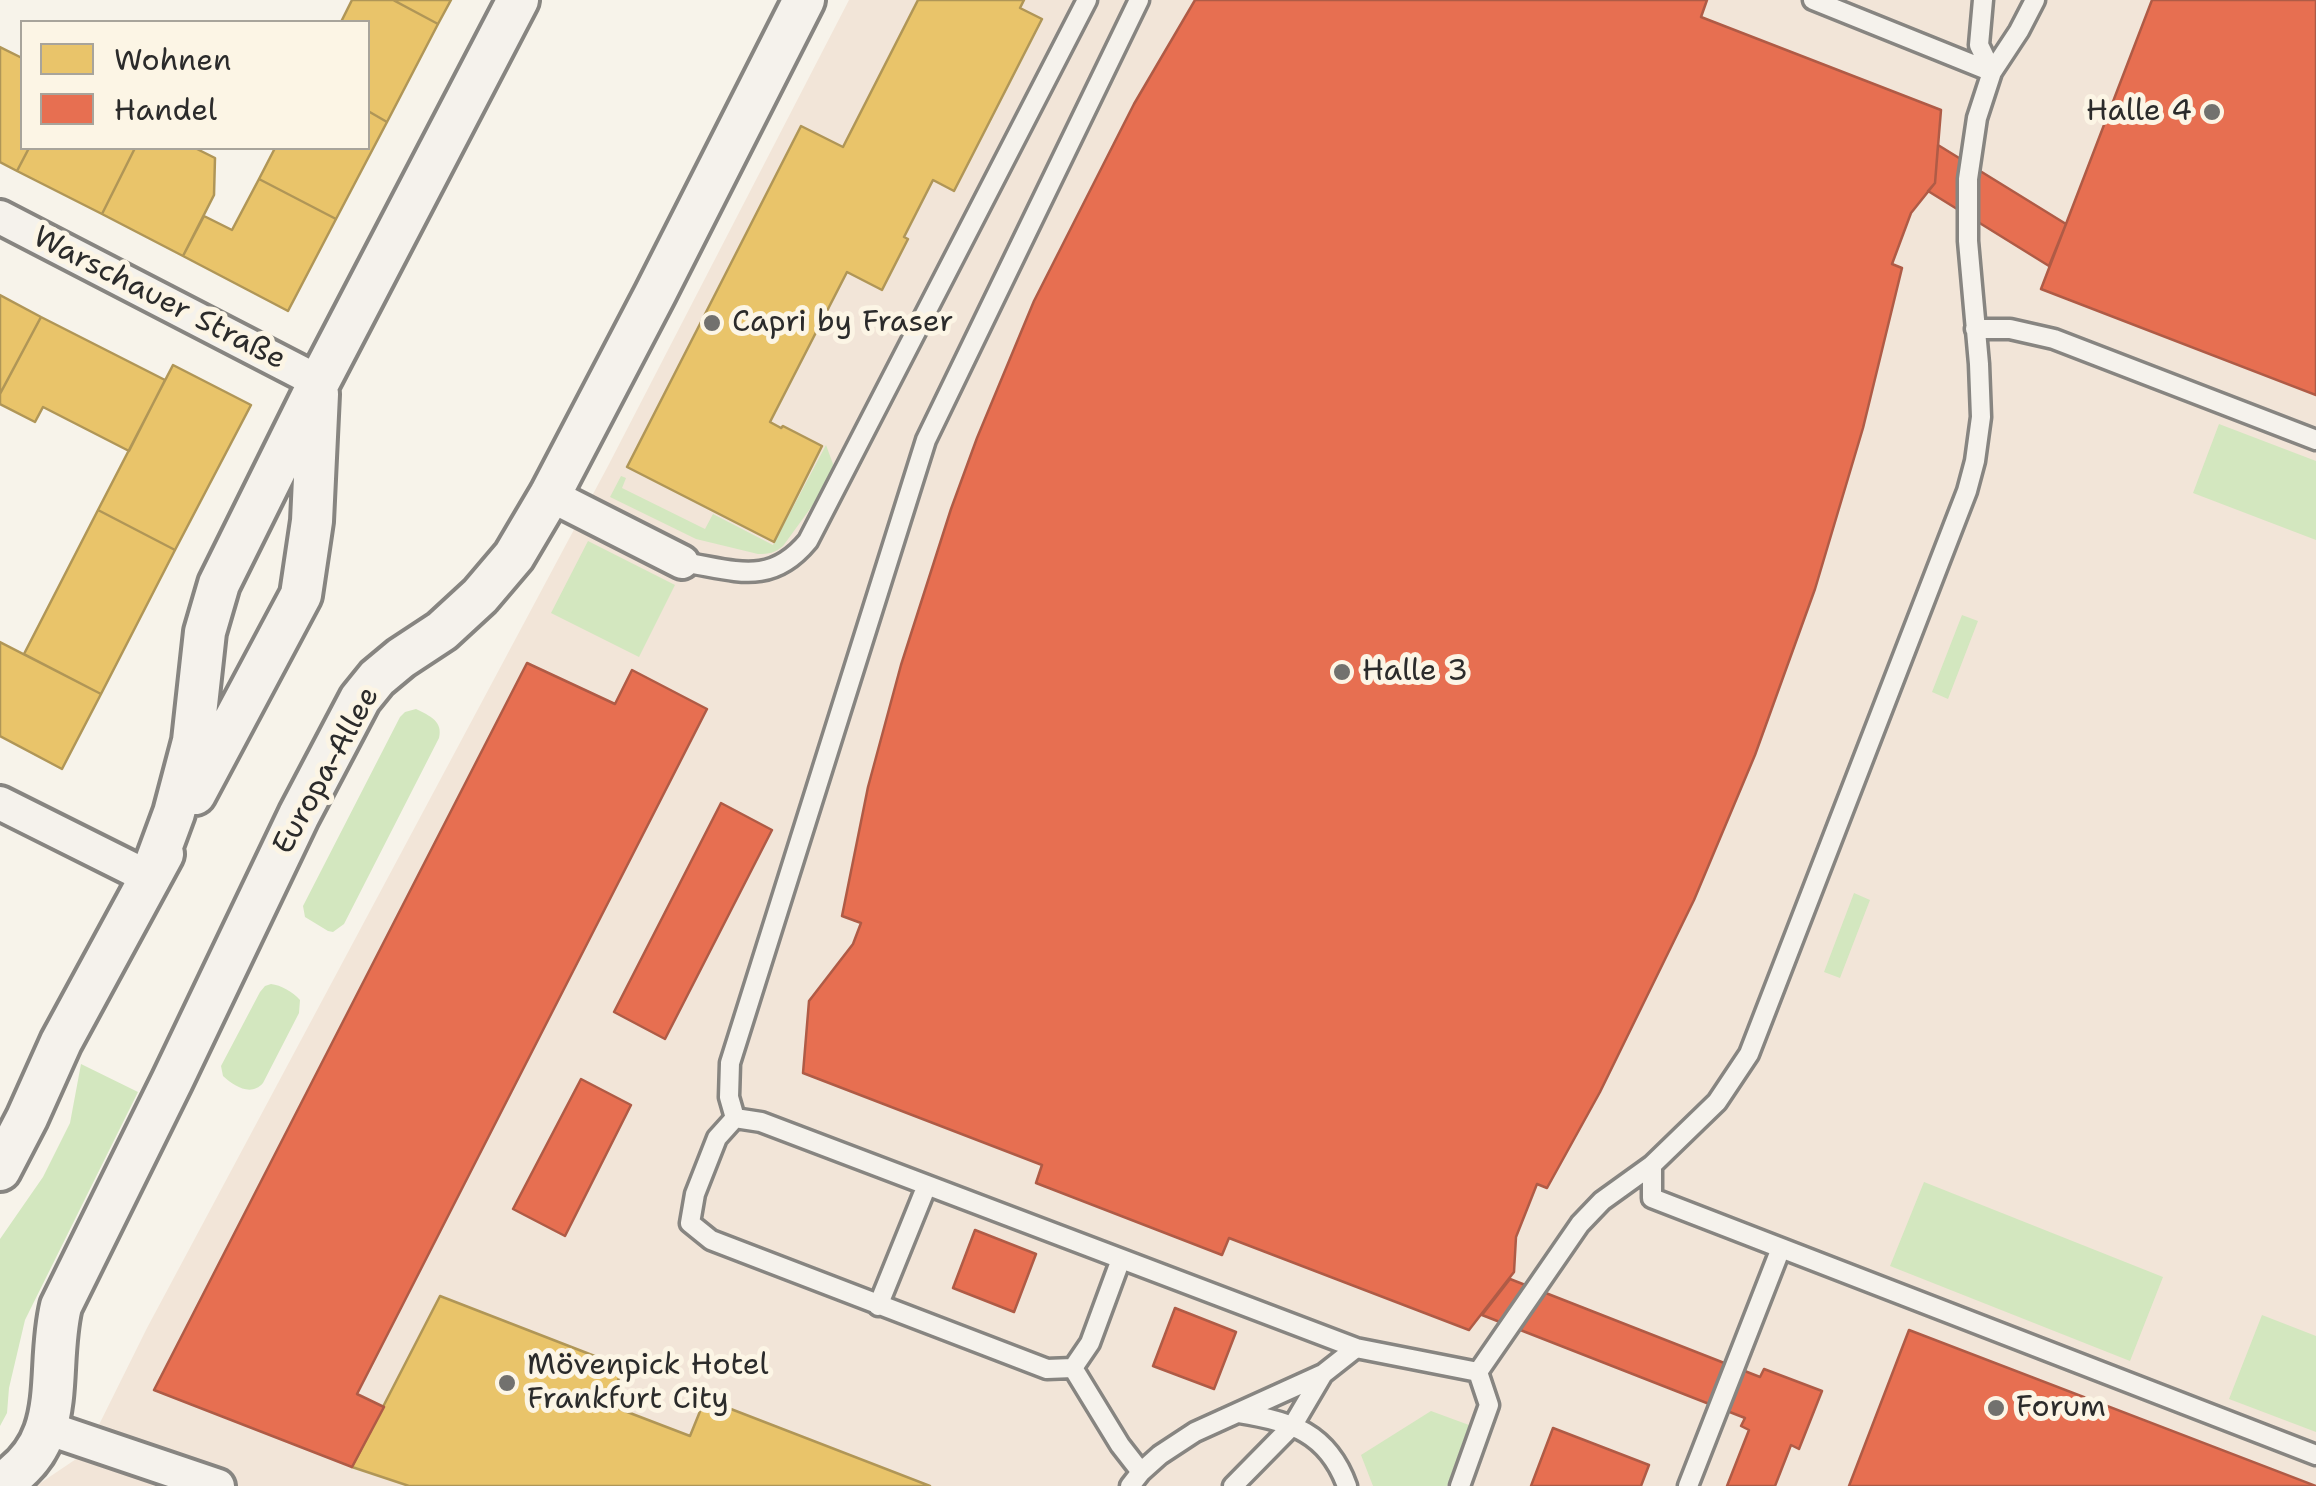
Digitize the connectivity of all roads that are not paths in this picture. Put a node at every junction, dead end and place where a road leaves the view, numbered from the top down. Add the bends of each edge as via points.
1 (518, 0) edge
2 (804, 0) edge
3 (1087, 0) edge
4 (1139, 0) edge
5 (1813, 0) edge
6 (1983, 0) edge
7 (2035, 0) edge
8 (1992, 72) junction
9 (0, 217) edge
10 (1975, 329) junction
11 (318, 382) junction
12 (2316, 440) edge
13 (550, 495) junction
14 (682, 562) joint
15 (0, 803) edge
16 (150, 878) junction
17 (735, 1118) junction
18 (1, 1165) edge
19 (1652, 1165) junction
20 (927, 1185) junction
21 (1780, 1248) junction
22 (1121, 1260) junction
23 (878, 1306) junction
24 (1356, 1348) junction
25 (1073, 1368) junction
26 (1478, 1372) junction
27 (1323, 1374) junction
28 (1236, 1413) junction
29 (1292, 1425) junction
30 (46, 1428) junction
31 (2316, 1454) edge
32 (1136, 1479) edge
33 (0, 1484) edge
34 (218, 1486) edge
35 (1233, 1486) edge
36 (1347, 1486) edge
37 (1460, 1486) edge
38 (1688, 1486) edge

1 - 11 street
2 - 13 street, Europa-Allee
3 - 14 lane via 808,541 775,570
4 - 17 lane via 926,440 730,1064 728,1097
5 - 8 lane
6 - 8 lane via 1979,45
7 - 8 lane
8 - 10 lane via 1968,179
9 - 11 street, Warschauer Straße
10 - 12 lane via 2054,339
10 - 19 lane via 1980,418 1967,492 1749,1054 1717,1102
11 - 16 street via 214,597 193,741
11 - 16 street via 312,521 300,594
13 - 14 street
13 - 30 street, Europa-Allee via 514,556 480,596 360,699 60,1306
15 - 16 street
16 - 18 street
17 - 20 lane
17 - 23 lane via 717,1138 690,1224 711,1240
19 - 21 lane via 1652,1198
19 - 26 lane via 1580,1224
20 - 22 lane
20 - 23 lane
21 - 31 lane
21 - 38 lane
22 - 24 lane
22 - 25 lane via 1090,1343
23 - 25 lane via 1047,1369
24 - 26 lane
24 - 27 lane
25 - 32 lane
26 - 37 lane via 1489,1405
27 - 28 lane
27 - 29 lane
28 - 29 lane
28 - 32 lane via 1160,1455
29 - 35 lane
29 - 36 lane via 1315,1437
30 - 33 street, Europa-Allee via 35,1454
30 - 34 street

